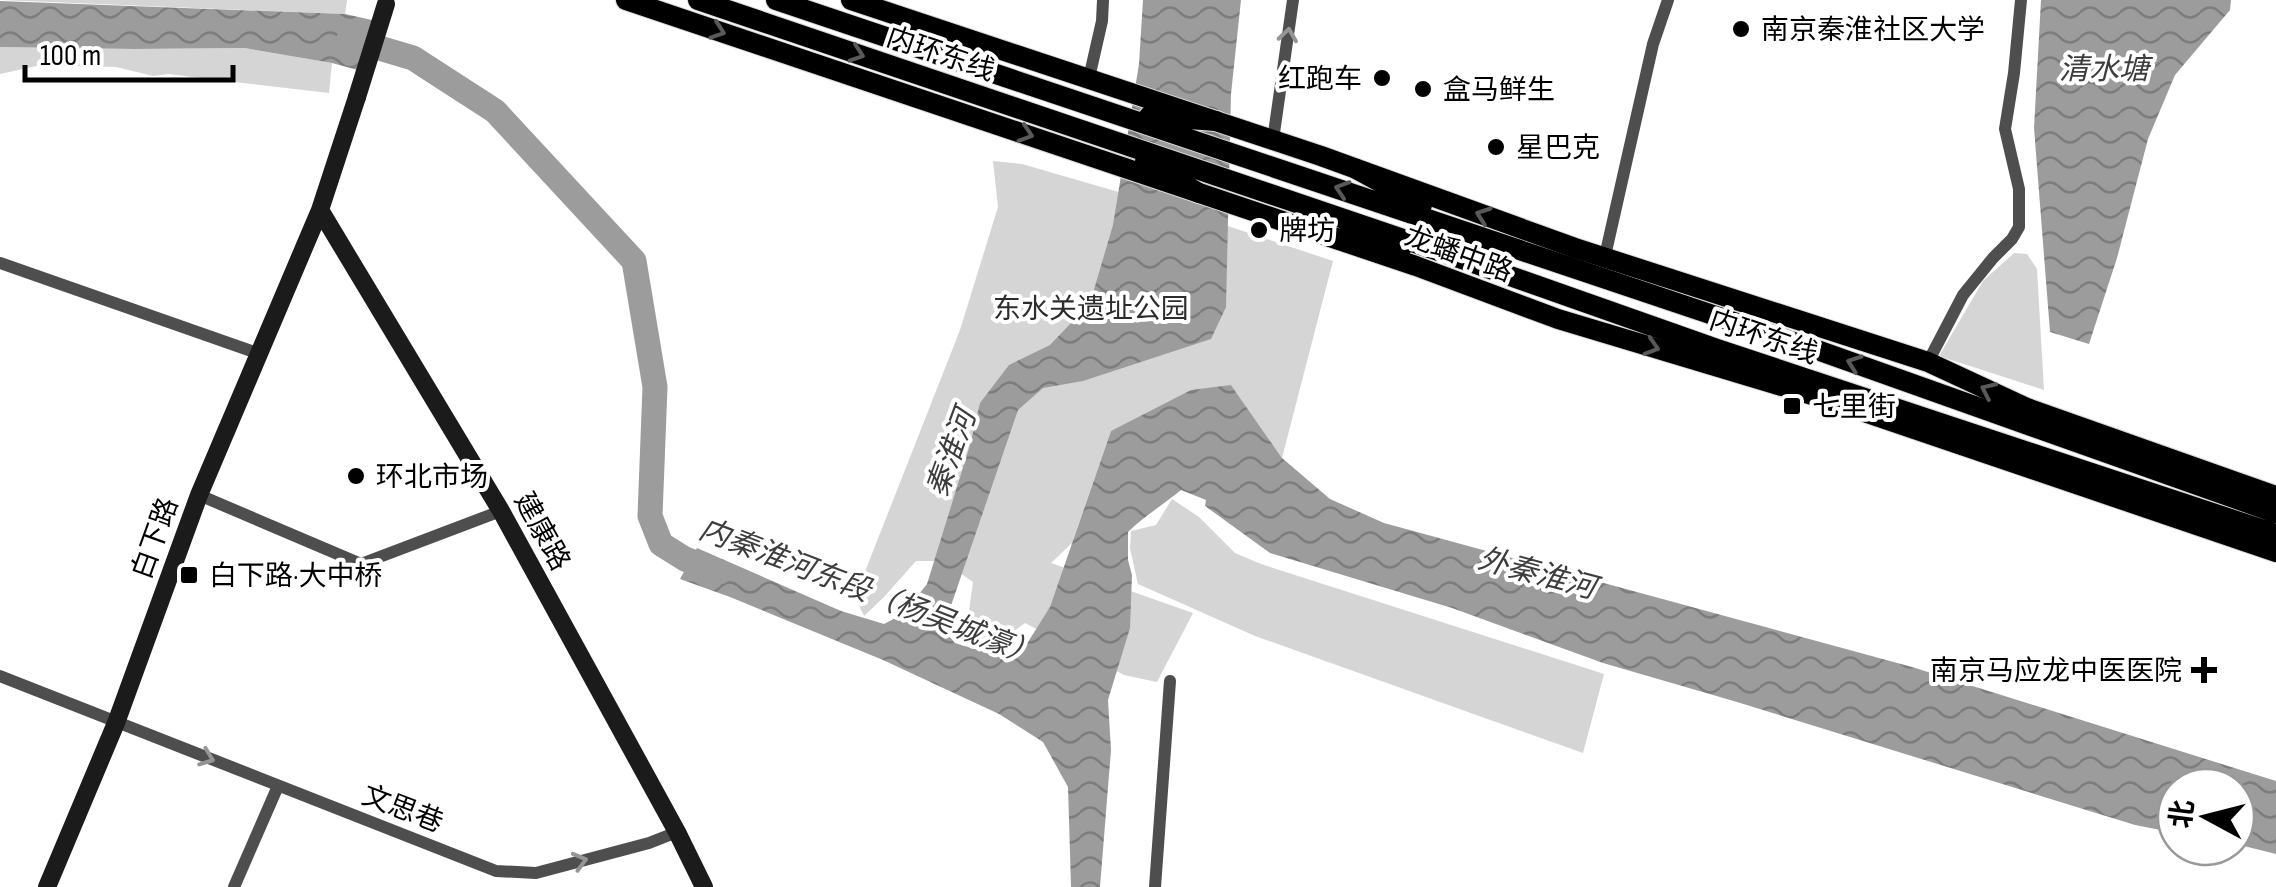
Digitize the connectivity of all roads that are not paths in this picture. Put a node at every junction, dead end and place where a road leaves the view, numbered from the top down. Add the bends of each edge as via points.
1 (626, 0) edge
2 (698, 0) edge
3 (776, 0) edge
4 (851, 0) edge
5 (1103, 0) edge
6 (1294, 0) edge
7 (1668, 0) edge
8 (2021, 0) edge
9 (387, 2) edge
10 (1089, 78) junction
11 (1112, 113) junction
12 (1216, 122) junction
13 (1109, 139) junction
14 (1274, 140) junction
15 (1356, 168) junction
16 (1199, 193) junction
17 (320, 210) junction
18 (1468, 230) junction
19 (1332, 238) junction
20 (1604, 256) junction
21 (1462, 259) junction
22 (0, 263) edge
23 (260, 354) junction
24 (1928, 362) junction
25 (199, 496) junction
26 (2276, 496) edge
27 (501, 510) junction
28 (2276, 513) edge
29 (2276, 534) edge
30 (2276, 552) edge
31 (0, 676) edge
32 (1170, 682) dead end
33 (116, 723) junction
34 (278, 786) junction
35 (678, 832) junction
36 (47, 887) edge
37 (234, 887) edge
38 (704, 887) edge
39 (1154, 887) edge

1 -> 16 main road, 龙蟠中路
2 -> 13 main road, 内环东线
3 - 11 main road, 内环东线
4 - 10 main road, 龙蟠中路
5 - 10 street
14 -> 6 street
7 - 20 street
8 - 24 street via 2005,130 2019,189 2019,227 1963,295
9 - 17 main road, 白下路, bridge
10 - 12 main road, 龙蟠中路
11 - 12 main road
18 -> 11 main road, 内环东线
12 - 14 main road, 龙蟠中路
13 - 16 main road
13 - 21 main road, 内环东线
14 - 15 main road, 龙蟠中路
15 - 18 main road
20 -> 15 main road, 龙蟠中路
16 - 19 main road, 龙蟠中路
17 - 23 main road, 白下路
17 - 27 main road, 建康路
28 -> 18 main road, 内环东线
19 - 21 main road
19 -> 30 main road, 龙蟠中路 via 1558,319 1832,401
20 - 24 main road, 龙蟠中路
21 - 29 main road, 内环东线
22 - 23 street
23 - 25 main road, 白下路
26 -> 24 main road, 龙蟠中路 via 2027,408
25 - 27 street via 361,564
25 - 33 main road, 白下路
27 - 35 main road, 建康路
31 - 33 street, 文思巷
32 - 39 street
33 -> 34 street, 文思巷
33 - 36 main road, 白下路
34 -> 35 street, 文思巷 via 511,873 536,873
34 - 37 street
35 - 38 main road, 建康路

